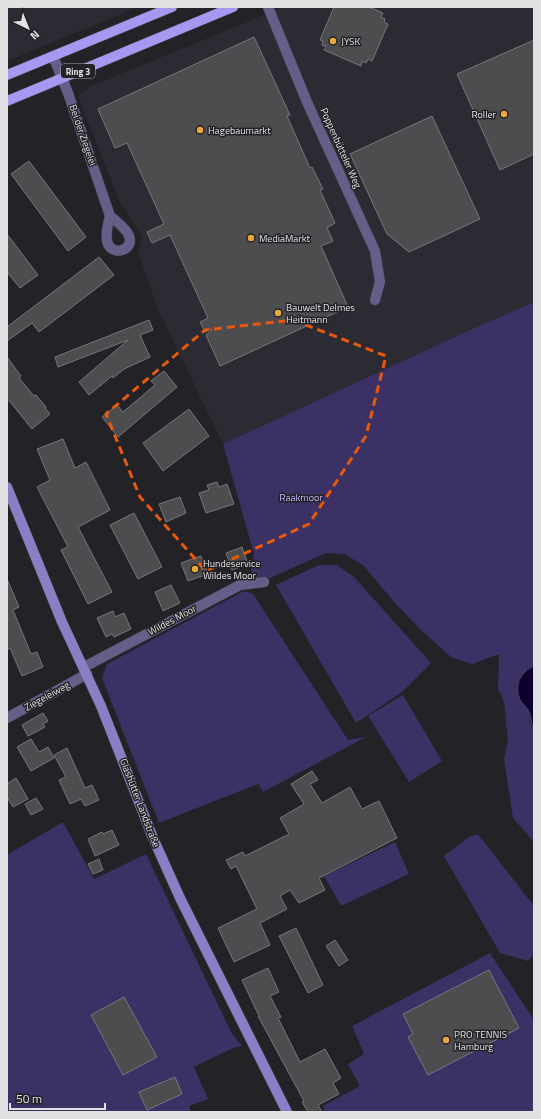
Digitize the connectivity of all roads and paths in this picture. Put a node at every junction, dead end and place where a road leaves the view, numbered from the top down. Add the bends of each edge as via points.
1 (172, 7) edge
2 (233, 7) edge
3 (268, 7) edge
4 (53, 56) junction
5 (7, 75) edge
6 (62, 78) junction
7 (7, 100) edge
8 (110, 216) dead end
9 (375, 300) dead end
10 (7, 487) edge
11 (264, 582) dead end
12 (85, 670) junction
13 (7, 718) edge
14 (287, 1112) edge

1 - 4 main road, Ring 3
2 - 6 main road, Ring 3
3 - 9 street, Poppenbütteler Weg via 307,102 375,251 380,282
4 - 5 main road, Ring 3
4 - 6 street, Bei der Ziegelei
6 - 7 main road, Ring 3
6 - 8 street, Bei der Ziegelei
10 - 12 street, Glashütter Landstraße via 62,622
11 - 12 street, Wildes Moor via 240,585
12 - 13 street, Ziegeleiweg
12 - 14 street, Glashütter Landstraße via 180,898

